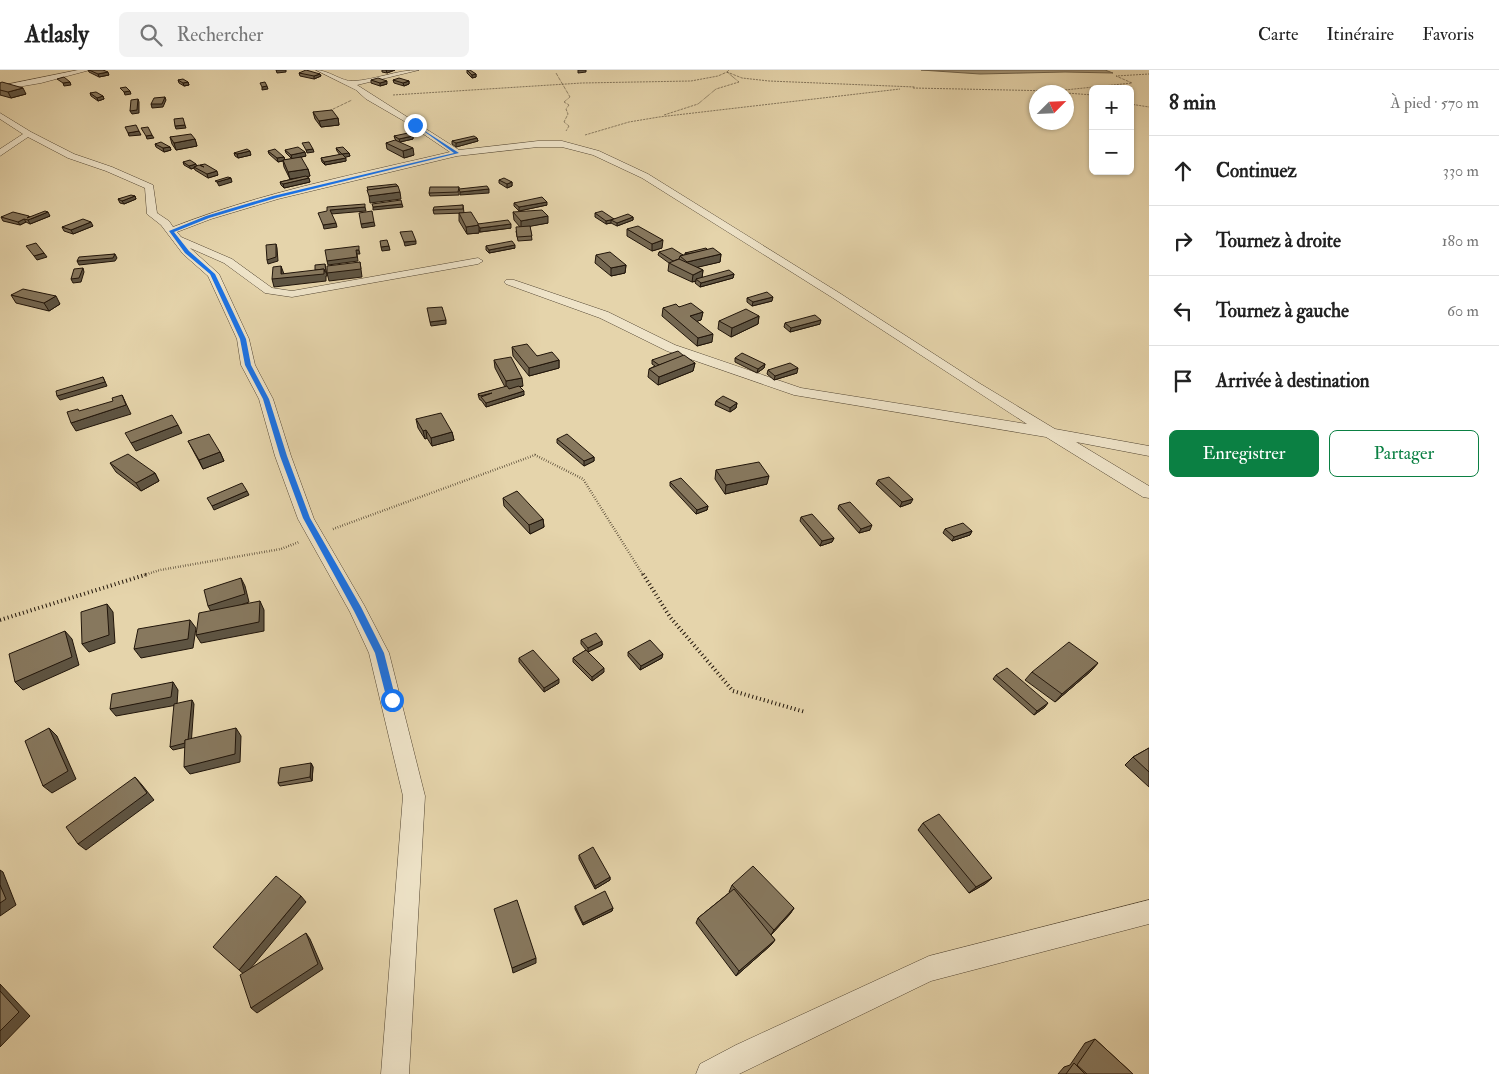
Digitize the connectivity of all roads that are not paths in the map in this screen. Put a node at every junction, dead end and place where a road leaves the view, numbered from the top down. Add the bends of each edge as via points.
1 (87, 70) edge
2 (319, 70) edge
3 (416, 70) edge
4 (350, 84) junction
5 (0, 88) edge
6 (0, 114) edge
7 (28, 134) junction
8 (0, 153) edge
9 (458, 153) junction
10 (175, 236) junction
11 (478, 261) dead end
12 (510, 282) dead end
13 (1052, 433) junction
14 (1149, 451) edge
15 (1149, 493) edge
16 (1149, 912) edge
17 (396, 1074) edge
18 (710, 1074) edge

1 - 5 street
2 - 4 street
3 - 4 street
4 - 9 street
6 - 7 street
7 - 8 street
7 - 10 street via 71,156 146,183 150,187 152,214
9 - 10 street via 275,197 207,217
9 - 13 street via 562,144 596,153 645,176
10 - 11 street via 228,261 269,291 292,294
10 - 17 street via 187,252 213,274 243,339 248,365 266,399 306,518 380,653 414,796
12 - 13 street via 604,315 671,348 799,392
13 - 14 street
13 - 15 street
16 - 18 street via 928,969

